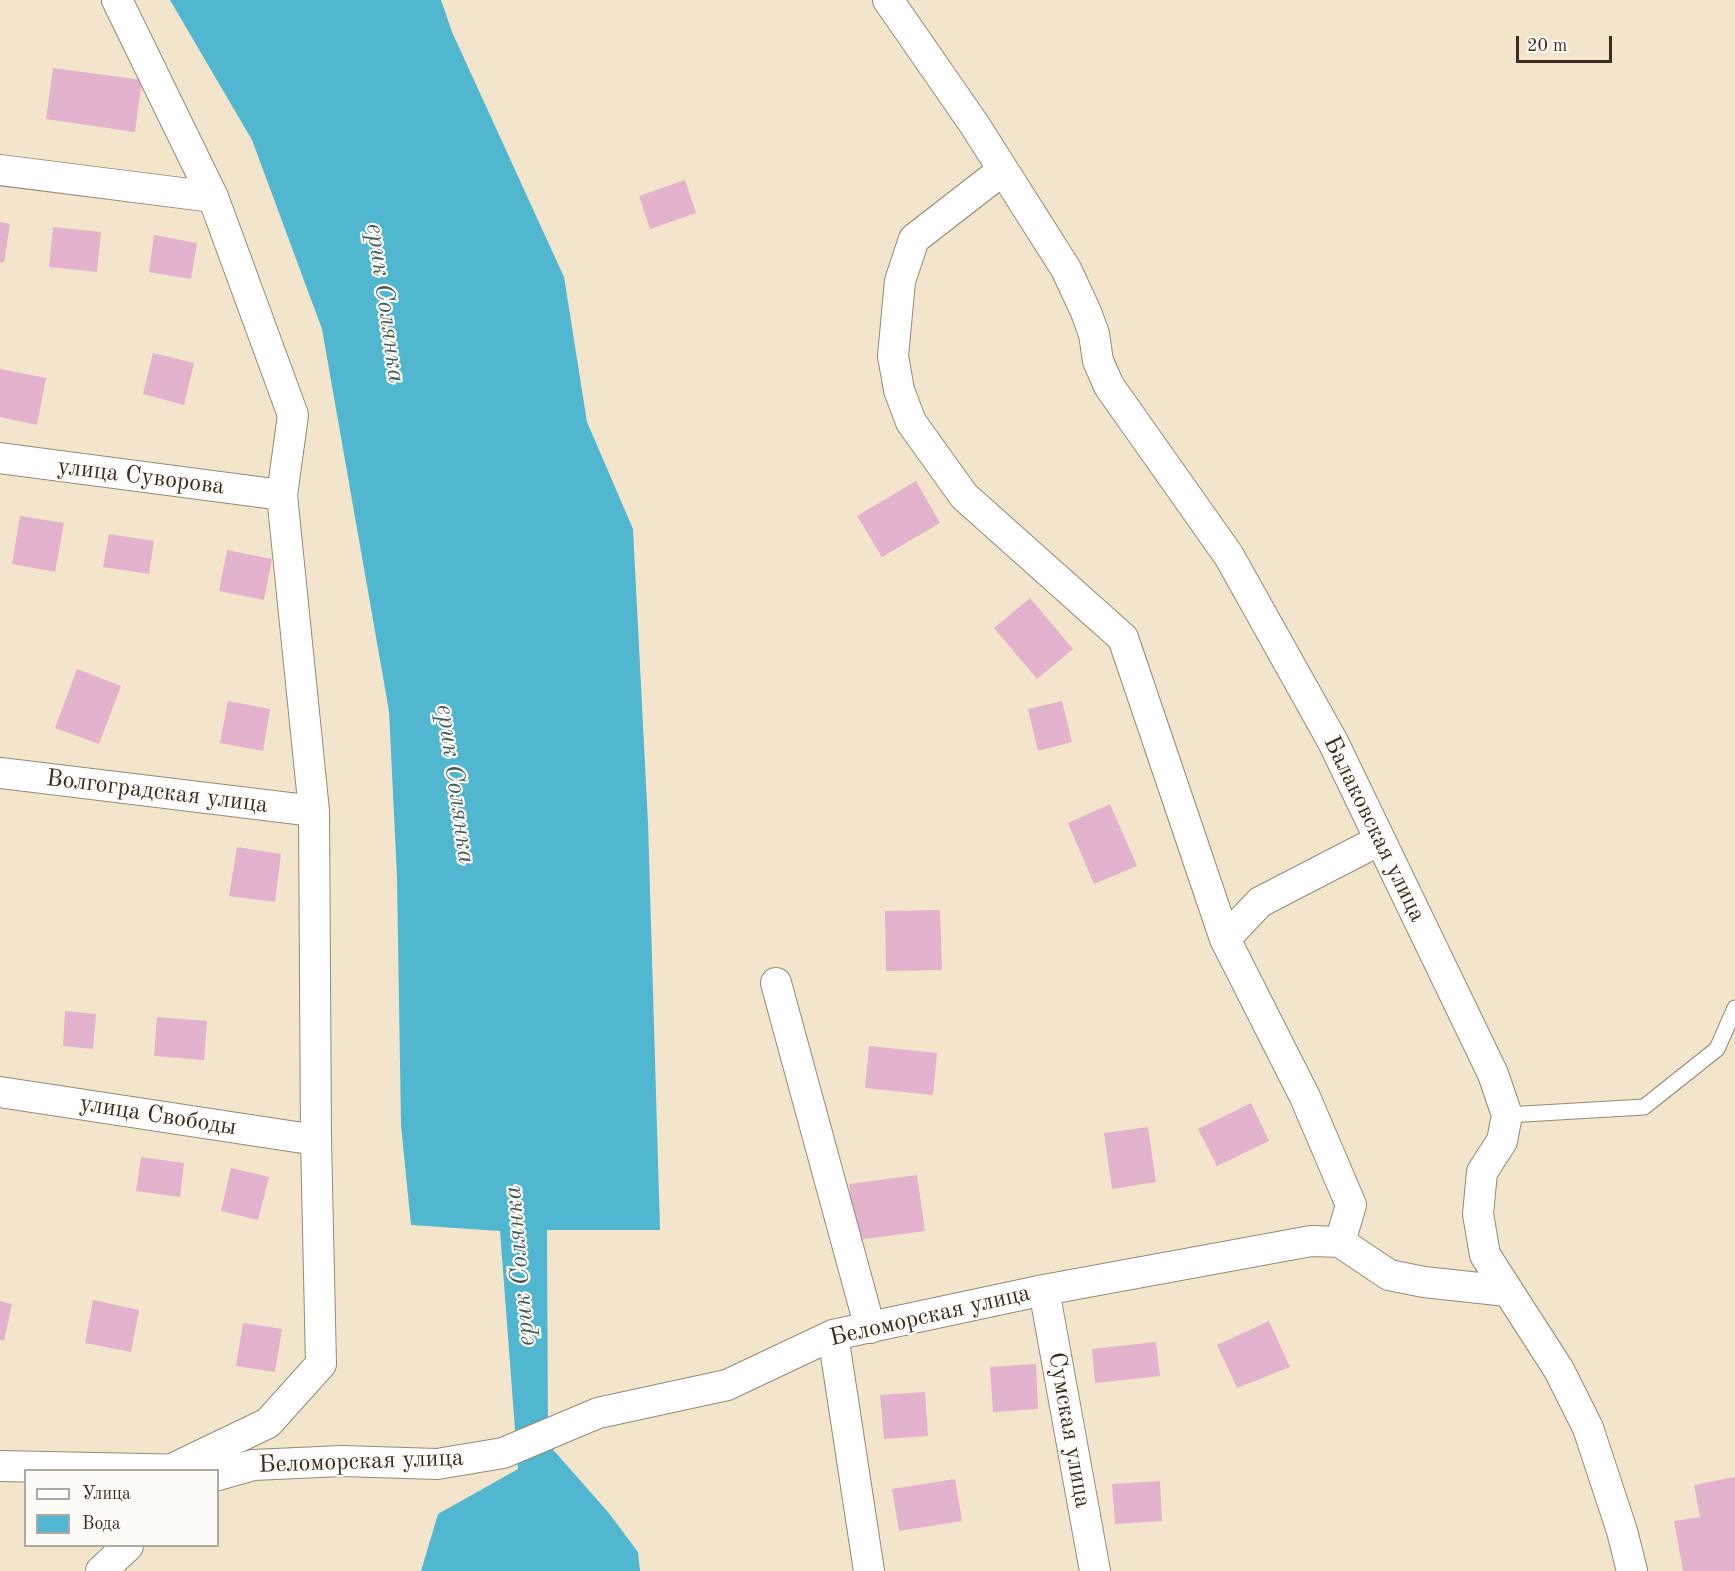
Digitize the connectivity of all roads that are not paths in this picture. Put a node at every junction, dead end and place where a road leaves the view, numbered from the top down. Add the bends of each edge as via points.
1 (117, 0) edge
2 (888, 0) edge
3 (0, 170) edge
4 (1004, 170) junction
5 (213, 197) junction
6 (0, 458) edge
7 (282, 495) junction
8 (0, 773) edge
9 (315, 811) junction
10 (1380, 840) junction
11 (1225, 939) junction
12 (776, 983) dead end
13 (1735, 1008) edge
14 (0, 1092) edge
15 (1507, 1115) junction
16 (316, 1140) junction
17 (1340, 1242) junction
18 (1044, 1290) junction
19 (1507, 1291) junction
20 (870, 1328) junction
21 (833, 1335) junction
22 (0, 1466) edge
23 (172, 1469) edge
24 (226, 1473) edge
25 (126, 1547) edge
26 (101, 1571) edge
27 (868, 1571) edge
28 (1095, 1571) edge
29 (1632, 1571) edge

1 - 5 street
2 - 4 street, Балаковская улица
3 - 5 street
4 - 10 street, Балаковская улица via 1066,269 1086,312 1098,361 1109,386 1229,556 1333,742
4 - 11 street via 914,239 900,282 893,356 899,390 911,422 964,496 1123,638
5 - 7 street via 293,415
6 - 7 street, улица Суворова
7 - 9 street
8 - 9 street, Волгоградская улица
9 - 16 street
10 - 11 street via 1260,902
10 - 15 street, Балаковская улица via 1493,1074
11 - 17 street via 1305,1097 1351,1205
12 - 20 street
13 - 15 lane via 1717,1049 1644,1107
14 - 16 street, улица Свободы
15 - 19 street via 1502,1141 1482,1172 1478,1214 1485,1255
16 - 23 street via 321,1364 268,1423
17 - 18 street, Беломорская улица via 1311,1241
17 - 19 street via 1389,1275
18 - 20 street, Беломорская улица
18 - 28 street, Сумская улица
19 - 29 street via 1559,1370 1588,1428
20 - 21 street, Беломорская улица
21 - 24 street, Беломорская улица via 727,1385 598,1413 502,1453 437,1464 342,1461 253,1465
21 - 27 street
22 - 23 street, Беломорская улица
25 - 26 street

